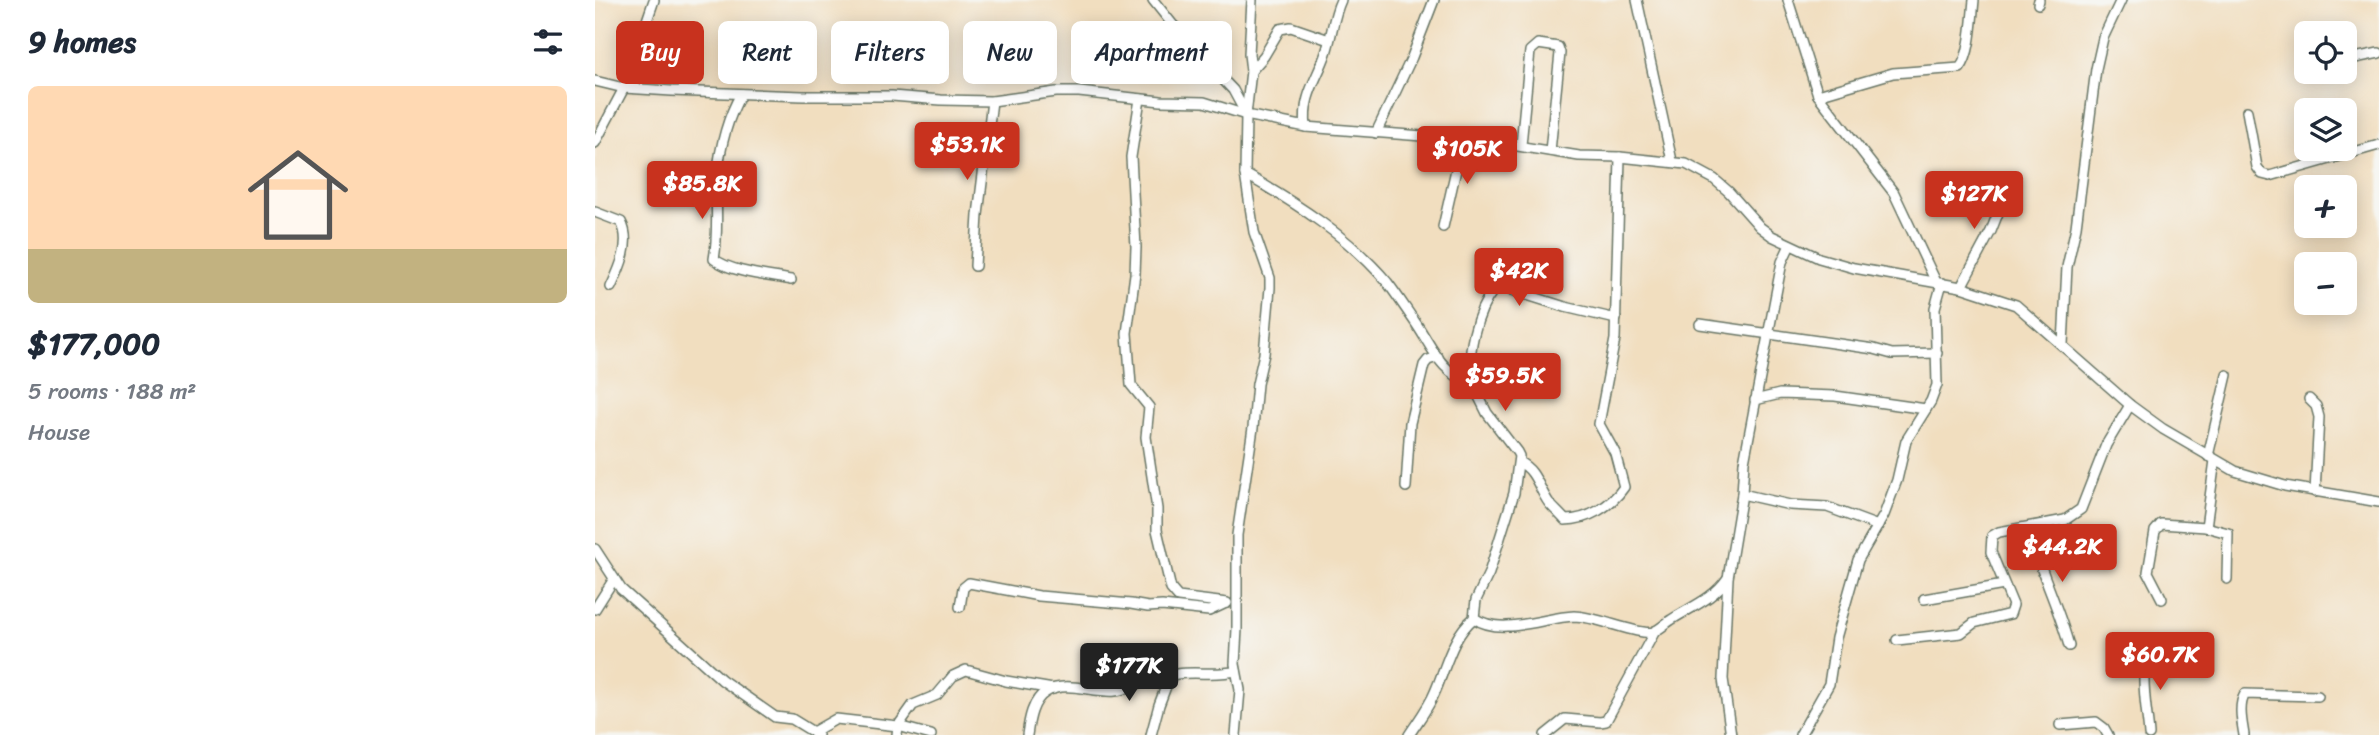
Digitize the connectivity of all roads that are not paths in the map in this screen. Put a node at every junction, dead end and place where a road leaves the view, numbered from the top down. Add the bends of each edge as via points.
1 (654, 0) edge
2 (1153, 0) edge
3 (1252, 0) edge
4 (1341, 0) edge
5 (1434, 0) edge
6 (1637, 0) edge
7 (1788, 0) edge
8 (1973, 0) edge
9 (2121, 0) edge
10 (1329, 40) junction
11 (2379, 53) edge
12 (2357, 58) edge
13 (1251, 71) junction
14 (595, 81) edge
15 (624, 88) junction
16 (741, 94) junction
17 (1818, 95) junction
18 (1140, 99) junction
19 (992, 101) junction
20 (2247, 111) dead end
21 (1246, 114) junction
22 (1306, 127) junction
23 (1376, 133) junction
24 (1463, 139) junction
25 (595, 143) edge
26 (1521, 145) junction
27 (2379, 145) edge
28 (1551, 151) junction
29 (1620, 156) junction
30 (1672, 161) junction
31 (1245, 174) junction
32 (2009, 185) dead end
33 (595, 212) edge
34 (1443, 227) dead end
35 (1790, 245) junction
36 (975, 266) dead end
37 (791, 280) dead end
38 (1939, 282) junction
39 (611, 287) dead end
40 (1961, 287) junction
41 (1616, 319) junction
42 (1700, 324) dead end
43 (1769, 333) junction
44 (2063, 344) junction
45 (1937, 353) junction
46 (1438, 357) junction
47 (2227, 375) dead end
48 (1472, 383) junction
49 (2309, 399) dead end
50 (1755, 400) junction
51 (2130, 405) junction
52 (1926, 409) junction
53 (2212, 458) junction
54 (1518, 462) junction
55 (1406, 487) dead end
56 (2315, 492) junction
57 (1742, 494) junction
58 (2379, 502) edge
59 (1878, 526) junction
60 (2030, 527) junction
61 (2206, 527) junction
62 (595, 548) edge
63 (1728, 578) junction
64 (614, 579) junction
65 (2227, 579) dead end
66 (2004, 585) junction
67 (1923, 599) dead end
68 (1232, 600) junction
69 (2162, 600) dead end
70 (960, 607) dead end
71 (595, 609) edge
72 (1474, 618) junction
73 (1655, 631) junction
74 (1898, 640) dead end
75 (2168, 641) dead end
76 (2069, 646) dead end
77 (1236, 671) junction
78 (1170, 676) junction
79 (1053, 689) junction
80 (2318, 696) dead end
81 (2060, 725) dead end
82 (897, 730) edge
83 (815, 733) edge
84 (931, 735) edge
85 (1027, 735) edge
86 (1151, 735) edge
87 (1236, 735) edge
88 (1409, 735) edge
89 (1545, 735) edge
90 (1731, 735) edge
91 (1800, 735) edge
92 (2108, 735) edge
93 (2149, 735) edge
94 (2244, 735) edge

1 - 15 street
2 - 21 street via 1233,90
3 - 13 street
4 - 10 street
5 - 23 street
6 - 30 street
7 - 17 street
8 - 17 street via 1970,36 1960,68 1893,73
9 - 44 street via 2103,37 2096,69 2067,267
10 - 13 street via 1297,29 1280,29
10 - 22 street via 1305,104
11 - 12 street
13 - 21 street
14 - 15 street
15 - 16 street
15 - 25 street
16 - 19 street
16 - 37 street via 723,138 714,259
17 - 38 street via 1894,193
18 - 19 street via 1079,92
18 - 21 street via 1204,102
18 - 68 street via 1131,156 1136,247 1127,327 1131,386 1149,407 1146,438 1157,530 1171,589 1178,597
19 - 36 street
20 - 27 street via 2262,174 2270,176
21 - 22 street
21 - 31 street
22 - 23 street
23 - 24 street
24 - 26 street
24 - 34 street
26 - 28 street
26 - 28 street via 1530,51 1538,44 1555,45 1560,50
28 - 29 street
29 - 30 street
29 - 41 street
30 - 35 street via 1714,179 1760,227
31 - 46 street via 1279,193 1367,261
31 - 68 street via 1254,232 1270,288
32 - 40 street
33 - 39 street via 621,222 626,231 625,249
35 - 38 street via 1836,264
35 - 43 street via 1782,262
38 - 40 street
38 - 45 street
40 - 44 street via 2016,305
41 - 48 street via 1505,288 1494,289 1471,346
41 - 54 street via 1599,419 1615,453 1623,486 1615,499 1577,520 1565,520 1548,502 1535,475
42 - 43 street
43 - 45 street via 1892,354
43 - 50 street
44 - 51 street
45 - 52 street via 1937,385
46 - 48 street via 1450,374
46 - 55 street via 1424,365 1410,423
47 - 53 street
48 - 54 street via 1487,414 1517,452
49 - 56 street via 2319,417
50 - 52 street via 1780,394 1835,396
50 - 57 street
51 - 53 street
51 - 60 street via 2106,445 2081,509 2066,520
52 - 59 street via 1906,441 1897,480
53 - 56 street via 2248,476
53 - 61 street
54 - 72 street via 1514,493 1476,600
56 - 58 street
57 - 59 street via 1790,505 1827,507
57 - 63 street
59 - 91 street via 1858,560 1836,638 1829,684
60 - 66 street via 1992,536 1991,552
60 - 76 street via 2041,572
61 - 65 street via 2228,533
61 - 69 street via 2157,526 2148,572
62 - 64 street
63 - 73 street via 1707,600
63 - 90 street via 1723,679
64 - 71 street
64 - 83 street via 722,680 775,717 792,719
66 - 67 street
66 - 74 street via 2013,605 2006,617 1980,621 1961,634
68 - 70 street via 1209,611 1039,596 969,583 963,588
68 - 77 street
72 - 73 street via 1526,625 1590,617
72 - 88 street via 1451,651 1435,693
73 - 89 street via 1606,721 1565,719
75 - 93 street via 2154,644 2144,668
77 - 78 street
77 - 87 street via 1240,691
78 - 79 street via 1119,691
78 - 86 street
79 - 82 street via 966,670 953,676 937,695 913,705
79 - 85 street via 1037,702
80 - 94 street via 2245,694 2241,707
81 - 92 street via 2096,722
82 - 83 street via 836,719
82 - 84 street

